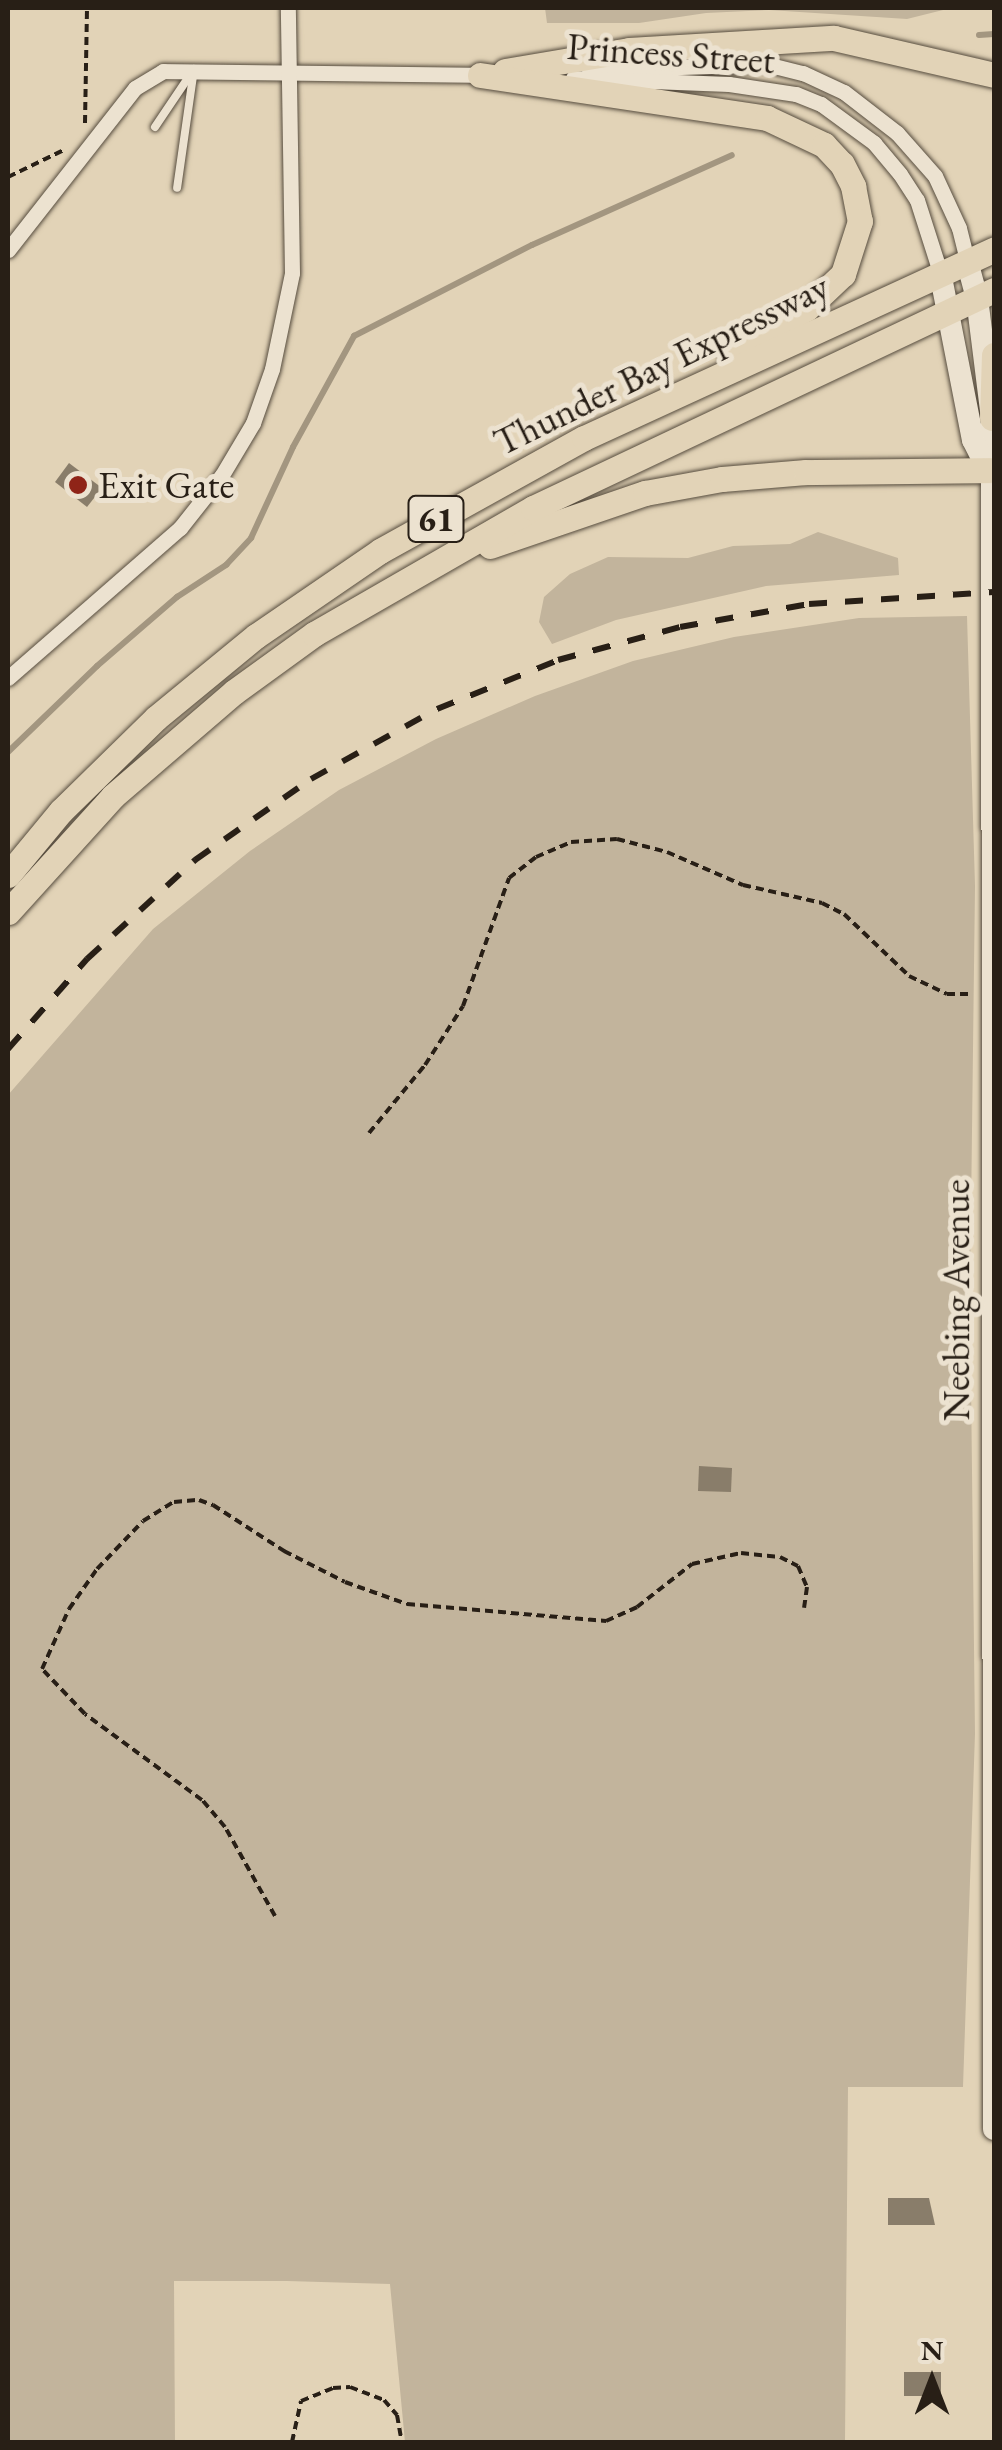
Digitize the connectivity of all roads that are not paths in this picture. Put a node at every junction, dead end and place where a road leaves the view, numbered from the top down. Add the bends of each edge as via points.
1 (288, 8) edge
2 (194, 69) junction
3 (289, 72) junction
4 (480, 75) junction
5 (994, 75) edge
6 (154, 126) dead end
7 (177, 188) dead end
8 (994, 249) edge
9 (8, 250) edge
10 (967, 260) junction
11 (940, 272) junction
12 (986, 294) edge
13 (947, 311) junction
14 (994, 355) edge
15 (992, 418) junction
16 (584, 438) junction
17 (989, 470) junction
18 (410, 576) junction
19 (8, 678) edge
20 (8, 875) edge
21 (8, 912) edge
22 (993, 1138) edge
23 (992, 1280) edge
24 (993, 1420) edge
25 (993, 1950) edge
26 (994, 2094) edge
27 (994, 2130) edge

1 - 3 street
2 - 3 street, Princess Street
2 - 6 lane
2 - 7 lane
2 - 9 street, Princess Street via 163,71 136,88
3 - 4 street, Princess Street
3 - 19 street via 292,273 253,423 180,528
4 - 5 highway via 629,50 834,38
4 - 10 street, Princess Street via 745,63 803,74 866,107 909,146 944,193
4 - 11 street, Princess Street via 729,84 821,104 874,143 900,174 917,200
4 - 16 highway via 768,118 824,145 842,164 858,203 857,242 833,287 779,326
8 - 10 highway, Thunder Bay Expressway / 61
10 - 11 highway, Thunder Bay Expressway / 61
10 - 12 main road, Neebing Avenue
11 - 13 main road, Neebing Avenue
11 - 16 highway, Thunder Bay Expressway / 61
12 - 13 highway, Thunder Bay Expressway / 61
12 - 15 main road, Neebing Avenue
13 - 17 main road, Neebing Avenue via 973,440
13 - 18 highway, Thunder Bay Expressway / 61 via 637,456
14 - 15 highway
15 - 17 main road, Neebing Avenue
16 - 20 highway, Thunder Bay Expressway / 61 via 380,551 256,636 156,718 61,810
17 - 18 highway via 722,479 570,516
17 - 22 main road, Neebing Avenue
18 - 21 highway, Thunder Bay Expressway / 61 via 234,692 113,796
22 - 23 main road, Neebing Avenue
23 - 24 main road, Neebing Avenue
24 - 25 main road, Neebing Avenue
25 - 26 main road, Neebing Avenue
26 - 27 main road, Neebing Avenue

